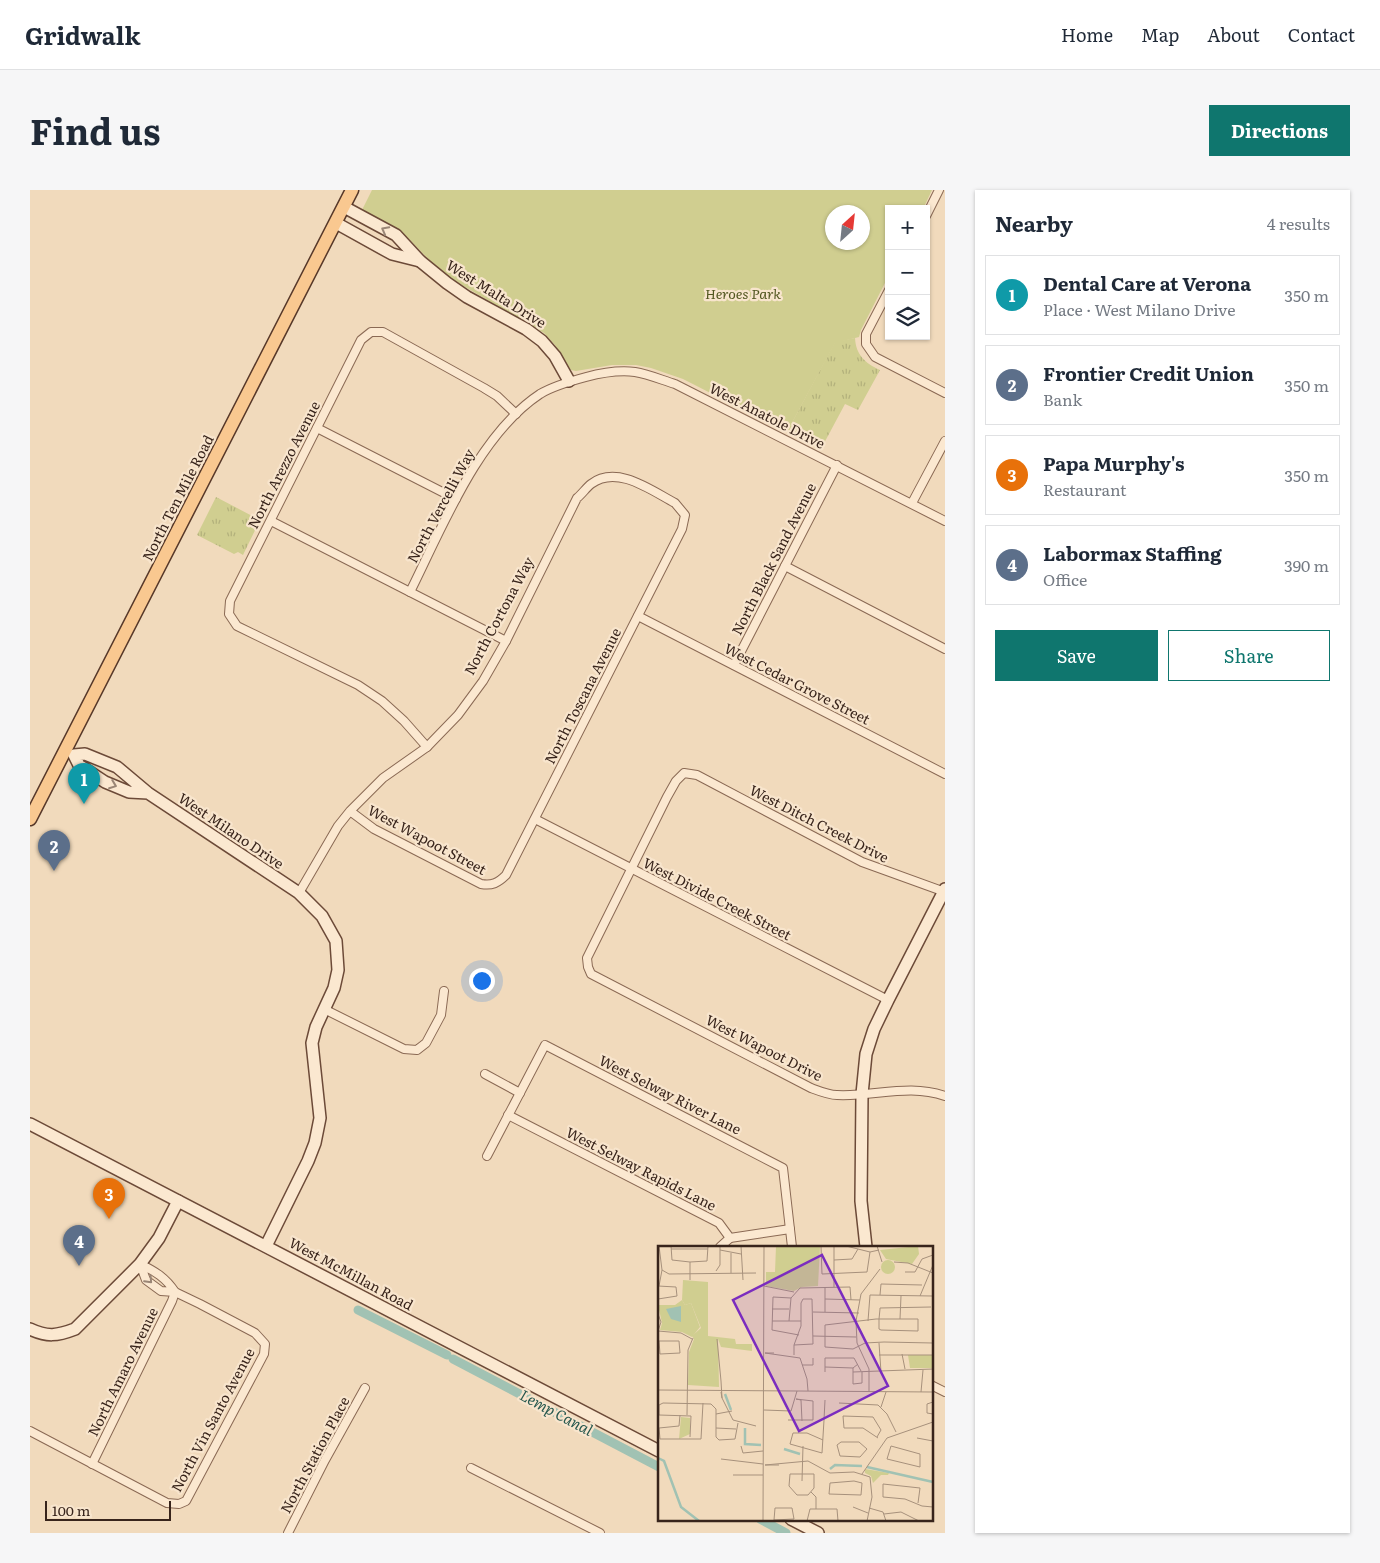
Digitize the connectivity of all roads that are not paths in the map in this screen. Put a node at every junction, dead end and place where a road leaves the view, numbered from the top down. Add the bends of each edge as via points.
1 (352, 190) edge
2 (940, 190) edge
3 (344, 207) junction
4 (930, 209) edge
5 (336, 223) junction
6 (420, 261) junction
7 (886, 295) edge
8 (569, 381) junction
9 (945, 394) edge
10 (516, 414) junction
11 (317, 428) junction
12 (945, 441) edge
13 (837, 465) junction
14 (456, 499) junction
15 (912, 503) junction
16 (685, 514) joint
17 (271, 521) junction
18 (945, 521) edge
19 (785, 566) junction
20 (410, 592) junction
21 (638, 616) junction
22 (506, 640) junction
23 (945, 649) edge
24 (734, 665) junction
25 (427, 747) junction
26 (69, 753) junction
27 (945, 774) edge
28 (148, 793) junction
29 (350, 811) junction
30 (30, 819) edge
31 (535, 819) junction
32 (632, 870) junction
33 (495, 884) joint
34 (945, 891) edge
35 (299, 893) junction
36 (444, 991) dead end
37 (888, 1000) junction
38 (324, 1009) junction
39 (485, 1074) dead end
40 (520, 1093) junction
41 (862, 1094) junction
42 (945, 1096) edge
43 (508, 1115) junction
44 (30, 1124) edge
45 (487, 1156) dead end
46 (178, 1201) junction
47 (790, 1229) junction
48 (730, 1238) junction
49 (266, 1246) junction
50 (721, 1246) edge
51 (728, 1246) edge
52 (792, 1246) edge
53 (866, 1246) edge
54 (140, 1264) junction
55 (175, 1292) junction
56 (30, 1328) edge
57 (932, 1385) edge
58 (365, 1388) dead end
59 (944, 1390) edge
60 (30, 1431) edge
61 (658, 1450) edge
62 (92, 1464) junction
63 (471, 1468) dead end
64 (793, 1520) edge
65 (288, 1533) edge
66 (600, 1533) edge
67 (818, 1533) edge

1 - 3 main road, North Ten Mile Road
2 - 4 street
3 - 5 main road, North Ten Mile Road
6 -> 3 street, West Malta Drive via 396,235
5 - 6 street, West Malta Drive via 392,254
5 - 26 main road, North Ten Mile Road
6 - 8 street, West Malta Drive via 467,297 542,341
7 - 9 street via 866,334 866,344 875,357
8 - 10 street, North Vercelli Way via 541,394
8 - 13 street, West Anatole Drive via 601,373 635,372 675,384
10 - 11 street, North Arezzo Avenue via 484,388 383,332 371,332 361,340
10 - 14 street, North Vercelli Way via 481,456
11 - 14 street
11 - 17 street, North Arezzo Avenue
12 - 15 street
13 - 15 street, West Anatole Drive
13 - 19 street, North Black Sand Avenue
14 - 20 street, North Vercelli Way
15 - 18 street, West Anatole Drive
16 - 21 street, North Toscana Avenue via 682,529
16 - 22 street, North Cortona Way via 675,503 626,478 611,476 592,483 577,498
17 - 20 street
17 - 25 street, North Arezzo Avenue via 230,601 229,614 238,626 358,685 382,701
19 - 23 street
19 - 24 street, North Black Sand Avenue
20 - 22 street
21 - 24 street, West Cedar Grove Street
21 - 31 street, North Toscana Avenue
22 - 25 street, North Cortona Way via 483,681 458,715
24 - 27 street, West Cedar Grove Street
25 - 29 street, North Cortona Way via 383,778
26 - 28 street, West Milano Drive via 85,754 116,767
26 -> 28 street, West Milano Drive via 79,766 105,782 129,792
26 - 30 main road, North Ten Mile Road
28 - 35 street, West Milano Drive
29 - 33 street, West Wapoot Street via 374,829 481,884
29 - 35 street, North Cortona Way
31 - 32 street, West Divide Creek Street
31 - 33 street, North Toscana Avenue via 506,875
32 - 34 street, West Ditch Creek Drive via 676,780 684,773 697,775 862,862
32 - 37 street, West Divide Creek Street
32 - 41 street, West Wapoot Drive via 587,958 591,974 811,1088 835,1095
34 - 37 street
35 - 38 street via 322,916 336,941 338,970
36 - 38 street via 441,1015 426,1043 417,1050 404,1049
37 - 41 street via 866,1054
38 - 49 street via 312,1043 320,1118 315,1143
39 - 40 street
40 - 43 street
40 - 47 street, West Selway River Lane via 545,1045 783,1168
41 - 42 street, West Wapoot Drive via 906,1089
41 - 53 street via 861,1201
43 - 45 street
43 - 48 street, West Selway Rapids Lane via 719,1223
44 - 46 street, West McMillan Road
46 - 49 street, West McMillan Road
46 - 54 street via 159,1238
47 - 48 street
47 - 52 street
48 - 50 street
48 - 51 street
49 - 61 street, West McMillan Road
54 - 55 street via 168,1281
54 -> 55 street via 146,1280 161,1291
54 - 56 street via 75,1329 47,1336
55 - 62 street, North Amaro Avenue
55 - 62 street, North Vin Santo Avenue via 255,1333 265,1344 264,1354 186,1501 167,1503
57 - 59 street
58 - 65 street, North Station Place
60 - 62 street
63 - 66 street
64 - 67 street

